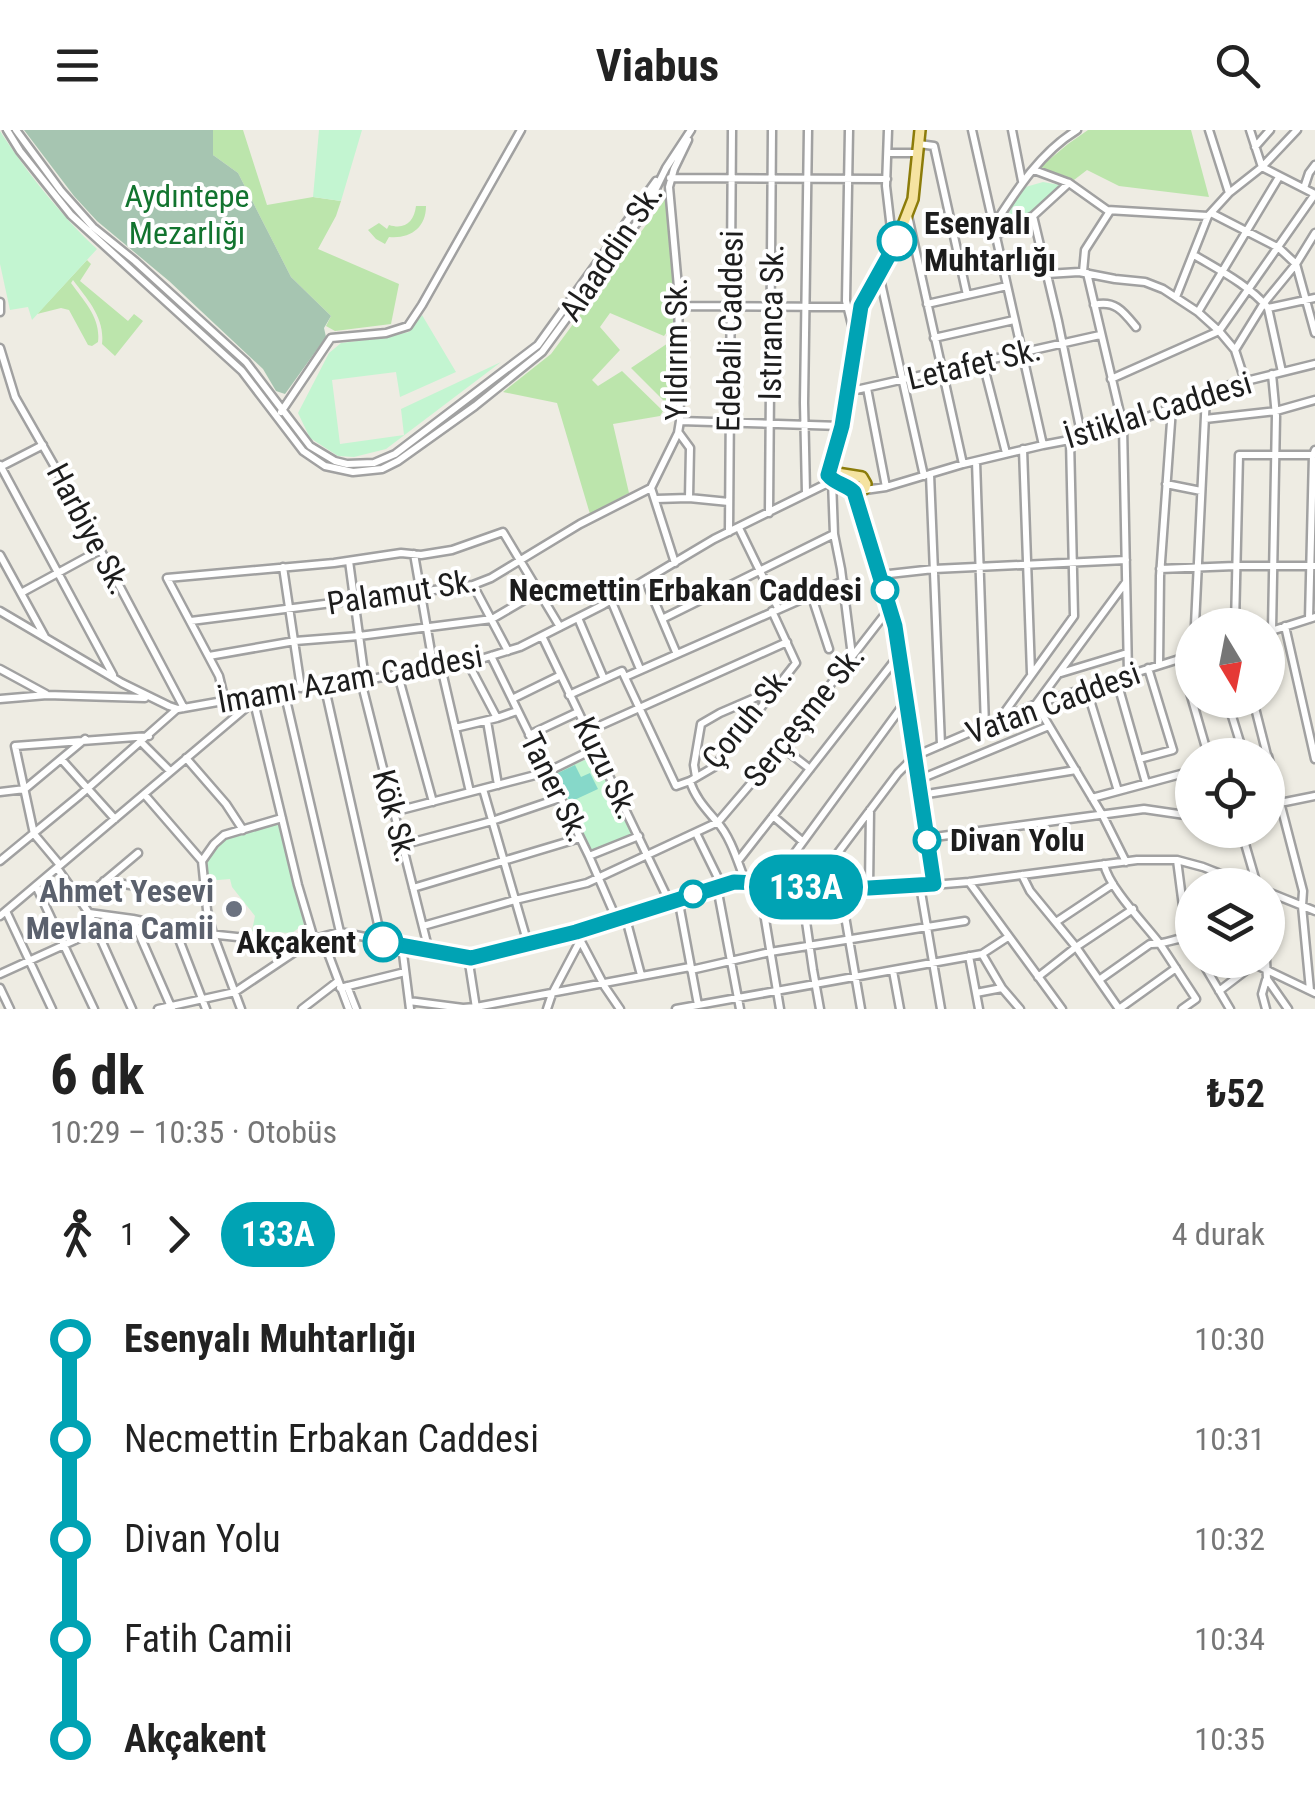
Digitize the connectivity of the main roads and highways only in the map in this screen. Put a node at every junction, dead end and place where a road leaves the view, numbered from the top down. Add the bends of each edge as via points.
1 (920, 130) edge
2 (934, 884) road end

1 - 2 main road via 913,199 861,306 832,476 858,486 890,608

